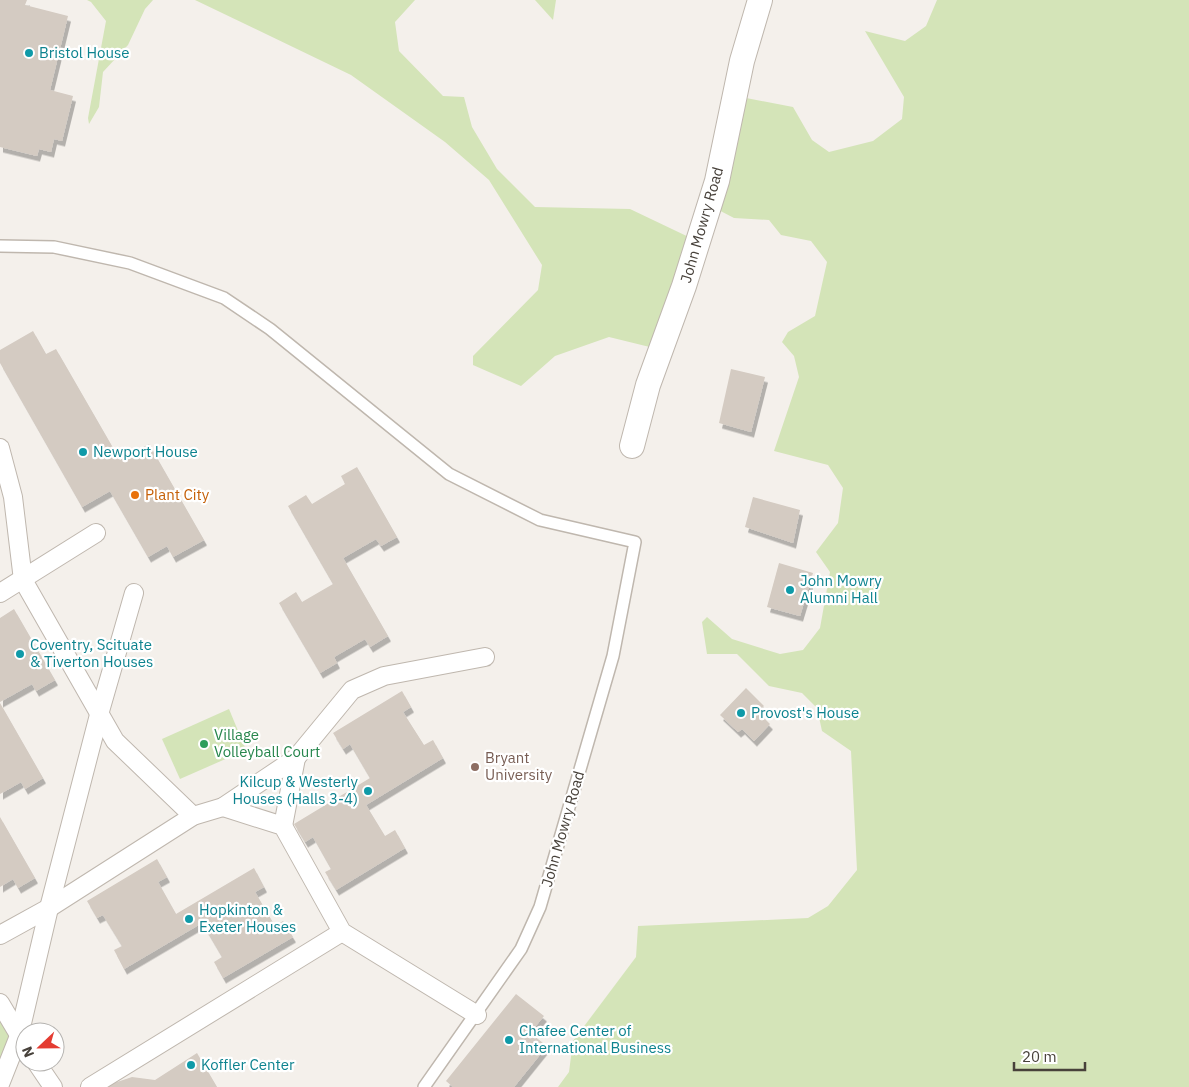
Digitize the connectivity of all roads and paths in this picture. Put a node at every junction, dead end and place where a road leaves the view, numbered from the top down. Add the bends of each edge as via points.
1 (760, 0) edge
2 (0, 246) edge
3 (632, 446) dead end
4 (0, 448) edge
5 (96, 533) dead end
6 (23, 580) junction
7 (134, 593) dead end
8 (0, 594) edge
9 (485, 657) dead end
10 (100, 711) junction
11 (296, 758) junction
12 (223, 807) junction
13 (193, 816) junction
14 (283, 826) junction
15 (49, 908) junction
16 (342, 932) junction
17 (0, 934) edge
18 (0, 1003) edge
19 (477, 1015) junction
20 (26, 1022) edge
21 (15, 1028) edge
22 (15, 1054) edge
23 (42, 1072) edge
24 (0, 1084) edge
25 (52, 1087) edge
26 (90, 1087) edge
27 (424, 1087) edge

1 - 3 street, John Mowry Road via 742,61 717,181 648,385
2 - 19 lane, John Mowry Road via 54,247 130,262 224,298 270,329 449,474 540,520 635,542 613,656 540,907 521,949
4 - 6 street via 13,497
5 - 6 street
6 - 8 street
6 - 10 street
7 - 10 street
9 - 11 street via 384,676 352,690
10 - 13 street via 115,741
10 - 15 street
11 - 12 street
11 - 14 street
12 - 13 street
12 - 14 street
13 - 15 street
14 - 16 street
15 - 17 street
15 - 20 street
16 - 19 street
16 - 26 street
18 - 21 street
19 - 27 lane, John Mowry Road
22 - 24 street
23 - 25 street

